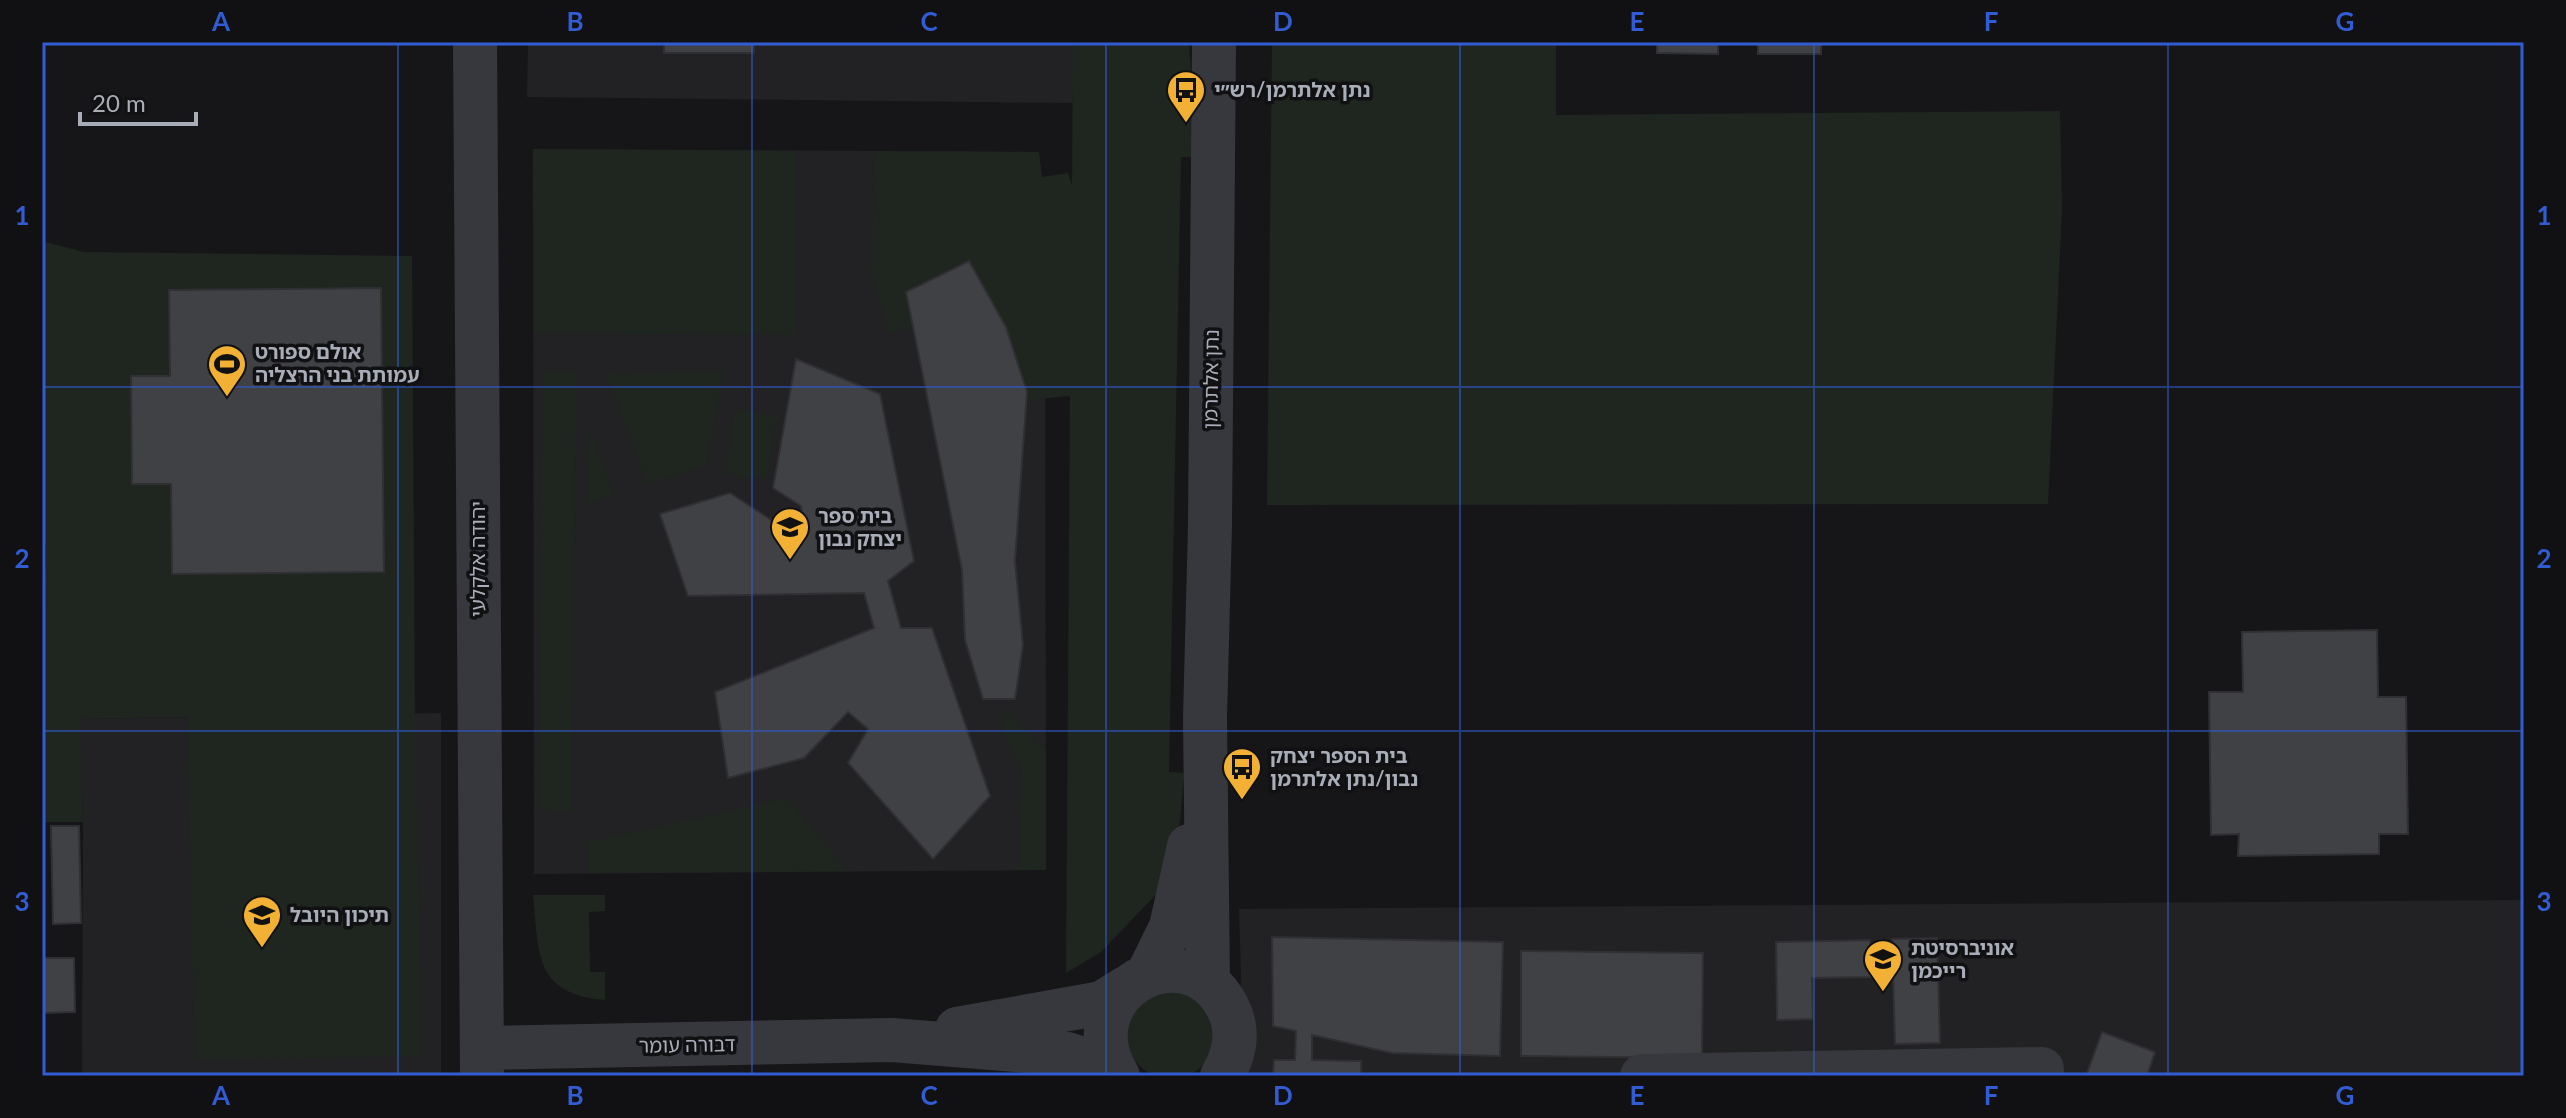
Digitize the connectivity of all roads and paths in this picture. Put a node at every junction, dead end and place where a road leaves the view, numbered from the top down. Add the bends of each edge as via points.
1 (475, 42) edge
2 (1214, 42) edge
3 (1205, 717) junction
4 (1137, 981) junction
5 (1208, 983) junction
6 (892, 1040) junction
7 (482, 1062) edge
8 (2042, 1069) dead end
9 (1979, 1073) edge
10 (1117, 1076) edge
11 (1222, 1076) edge
12 (1642, 1076) edge

1 - 7 street, יהודה אלקלעי
2 - 3 street, נתן אלתרמן
3 - 4 street, נתן אלתרמן via 1187,861 1171,927
3 - 5 street, נתן אלתרמן
4 - 5 street via 1179,971
4 - 6 street, דבורה עומר via 1102,1003
4 - 10 street, נתן אלתרמן via 1115,1000 1108,1015 1105,1047
5 - 11 street via 1221,996 1235,1028 1230,1062
6 - 7 street, דבורה עומר
6 - 10 street, דבורה עומר via 1067,1054
8 - 9 street
9 - 12 street

